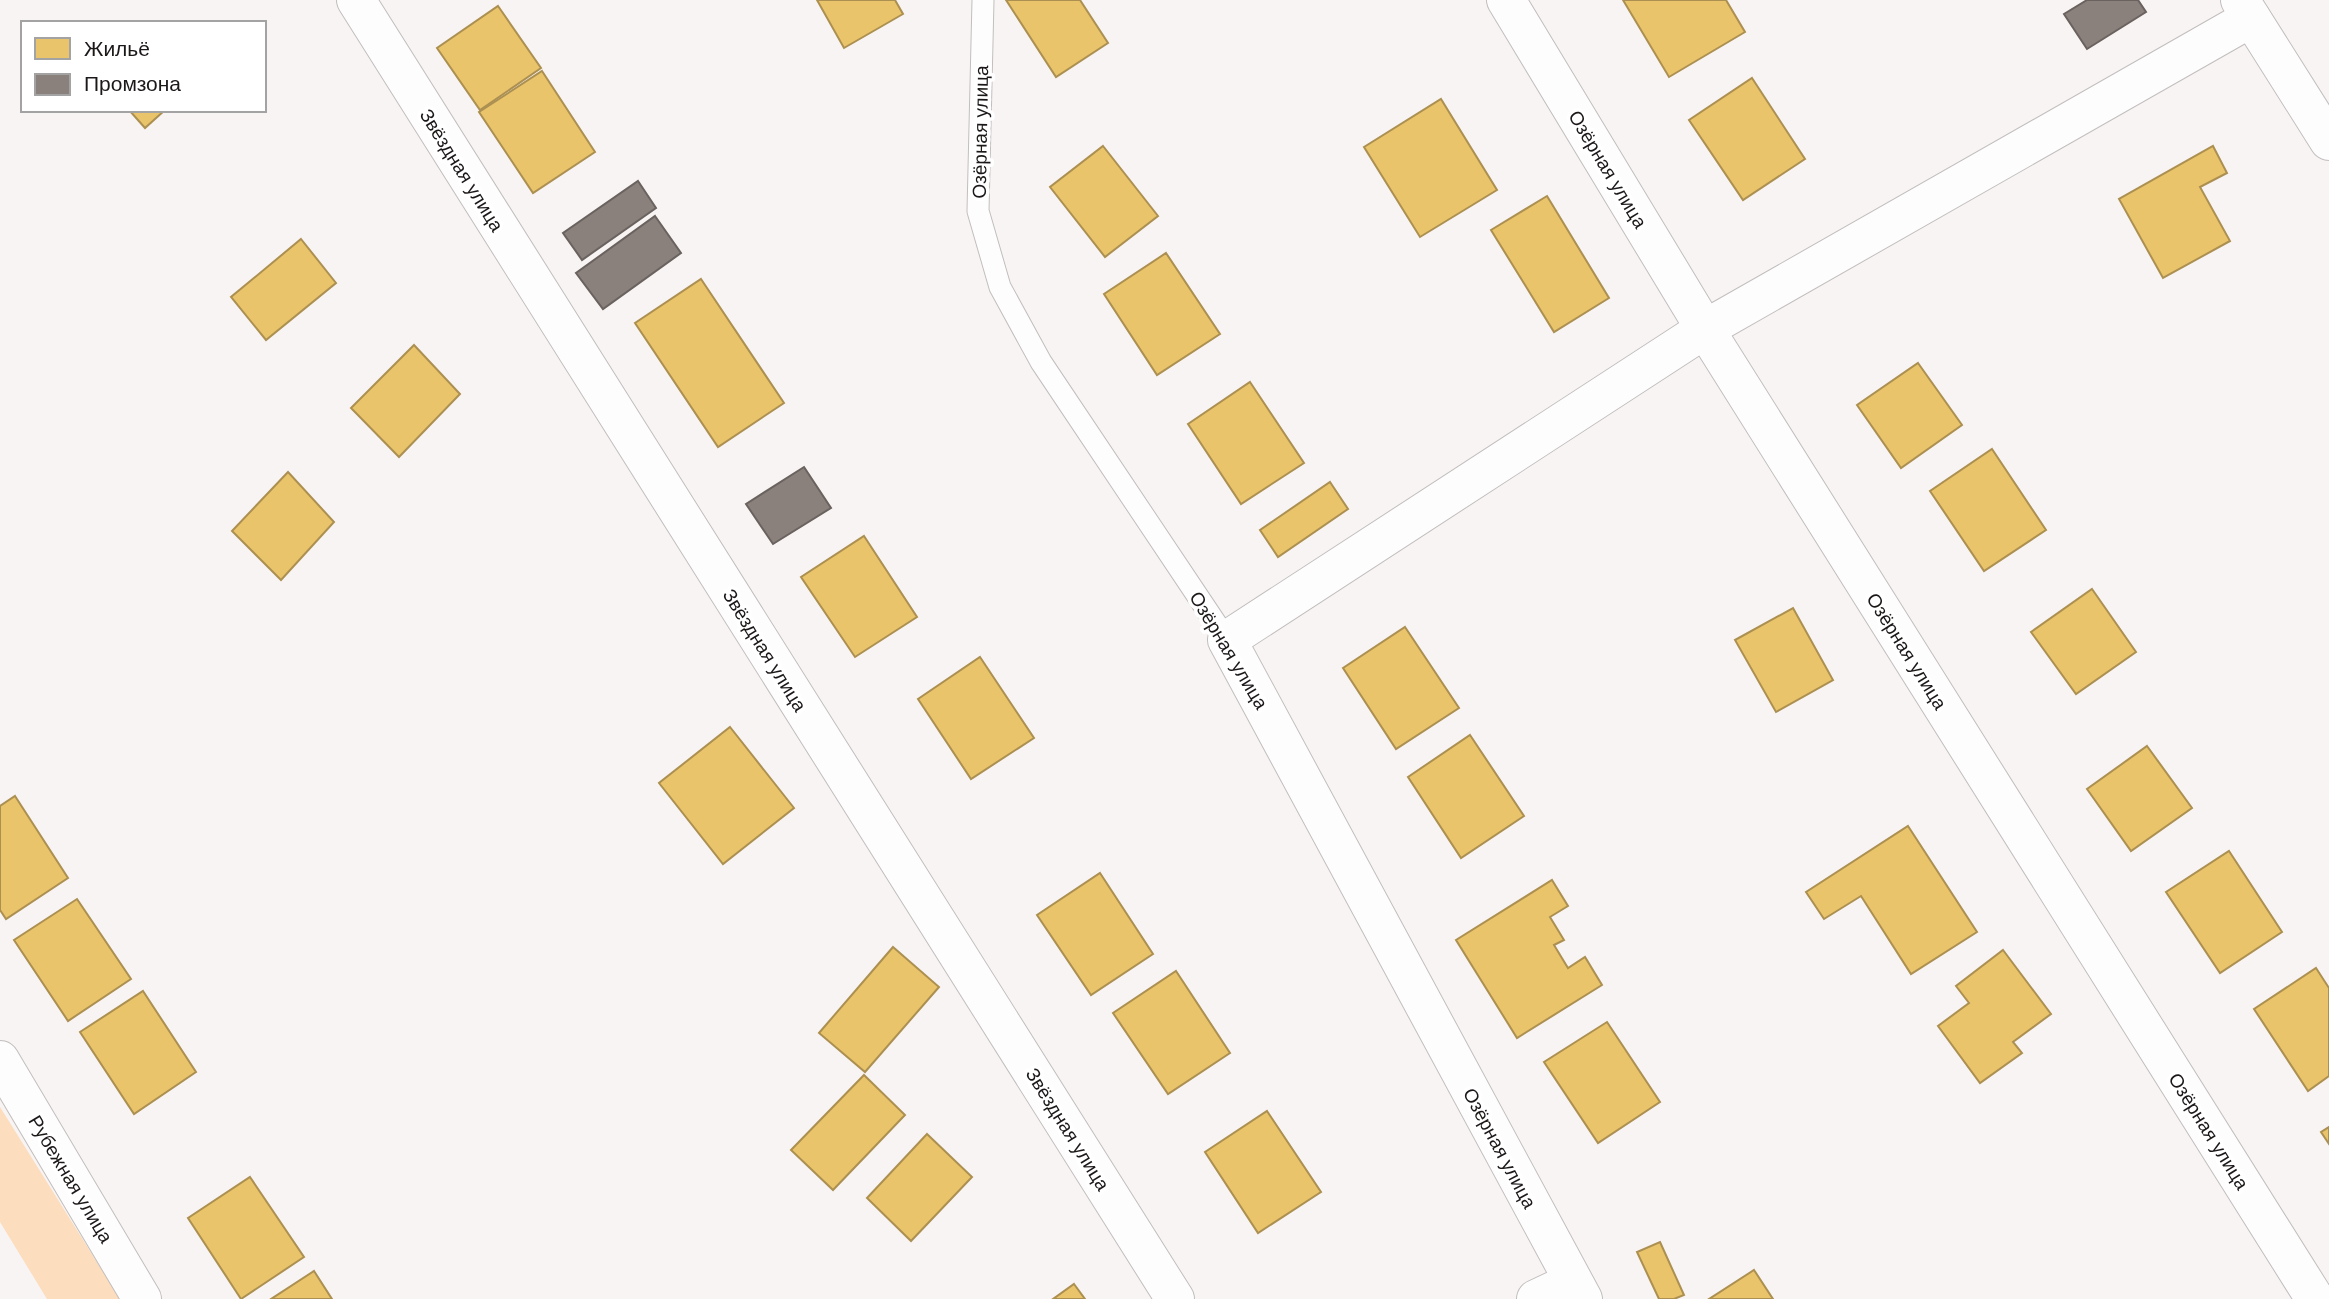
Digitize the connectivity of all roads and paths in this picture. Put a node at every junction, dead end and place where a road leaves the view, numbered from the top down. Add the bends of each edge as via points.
1 (356, 0) edge
2 (983, 0) edge
3 (1506, 0) edge
4 (2246, 9) edge
5 (2329, 141) edge
6 (1705, 329) junction
7 (1227, 640) junction
8 (0, 1060) edge
9 (1578, 1290) edge
10 (142, 1299) edge
11 (1175, 1299) edge
12 (1536, 1299) edge
13 (2315, 1299) edge

1 - 11 street, Звёздная улица
2 - 7 lane, Озёрная улица via 978,211 1000,287 1041,362
3 - 6 street, Озёрная улица
4 - 5 street
4 - 6 street
6 - 7 street
6 - 13 street, Озёрная улица
7 - 9 street, Озёрная улица
8 - 10 street, Рубежная улица
9 - 12 street

